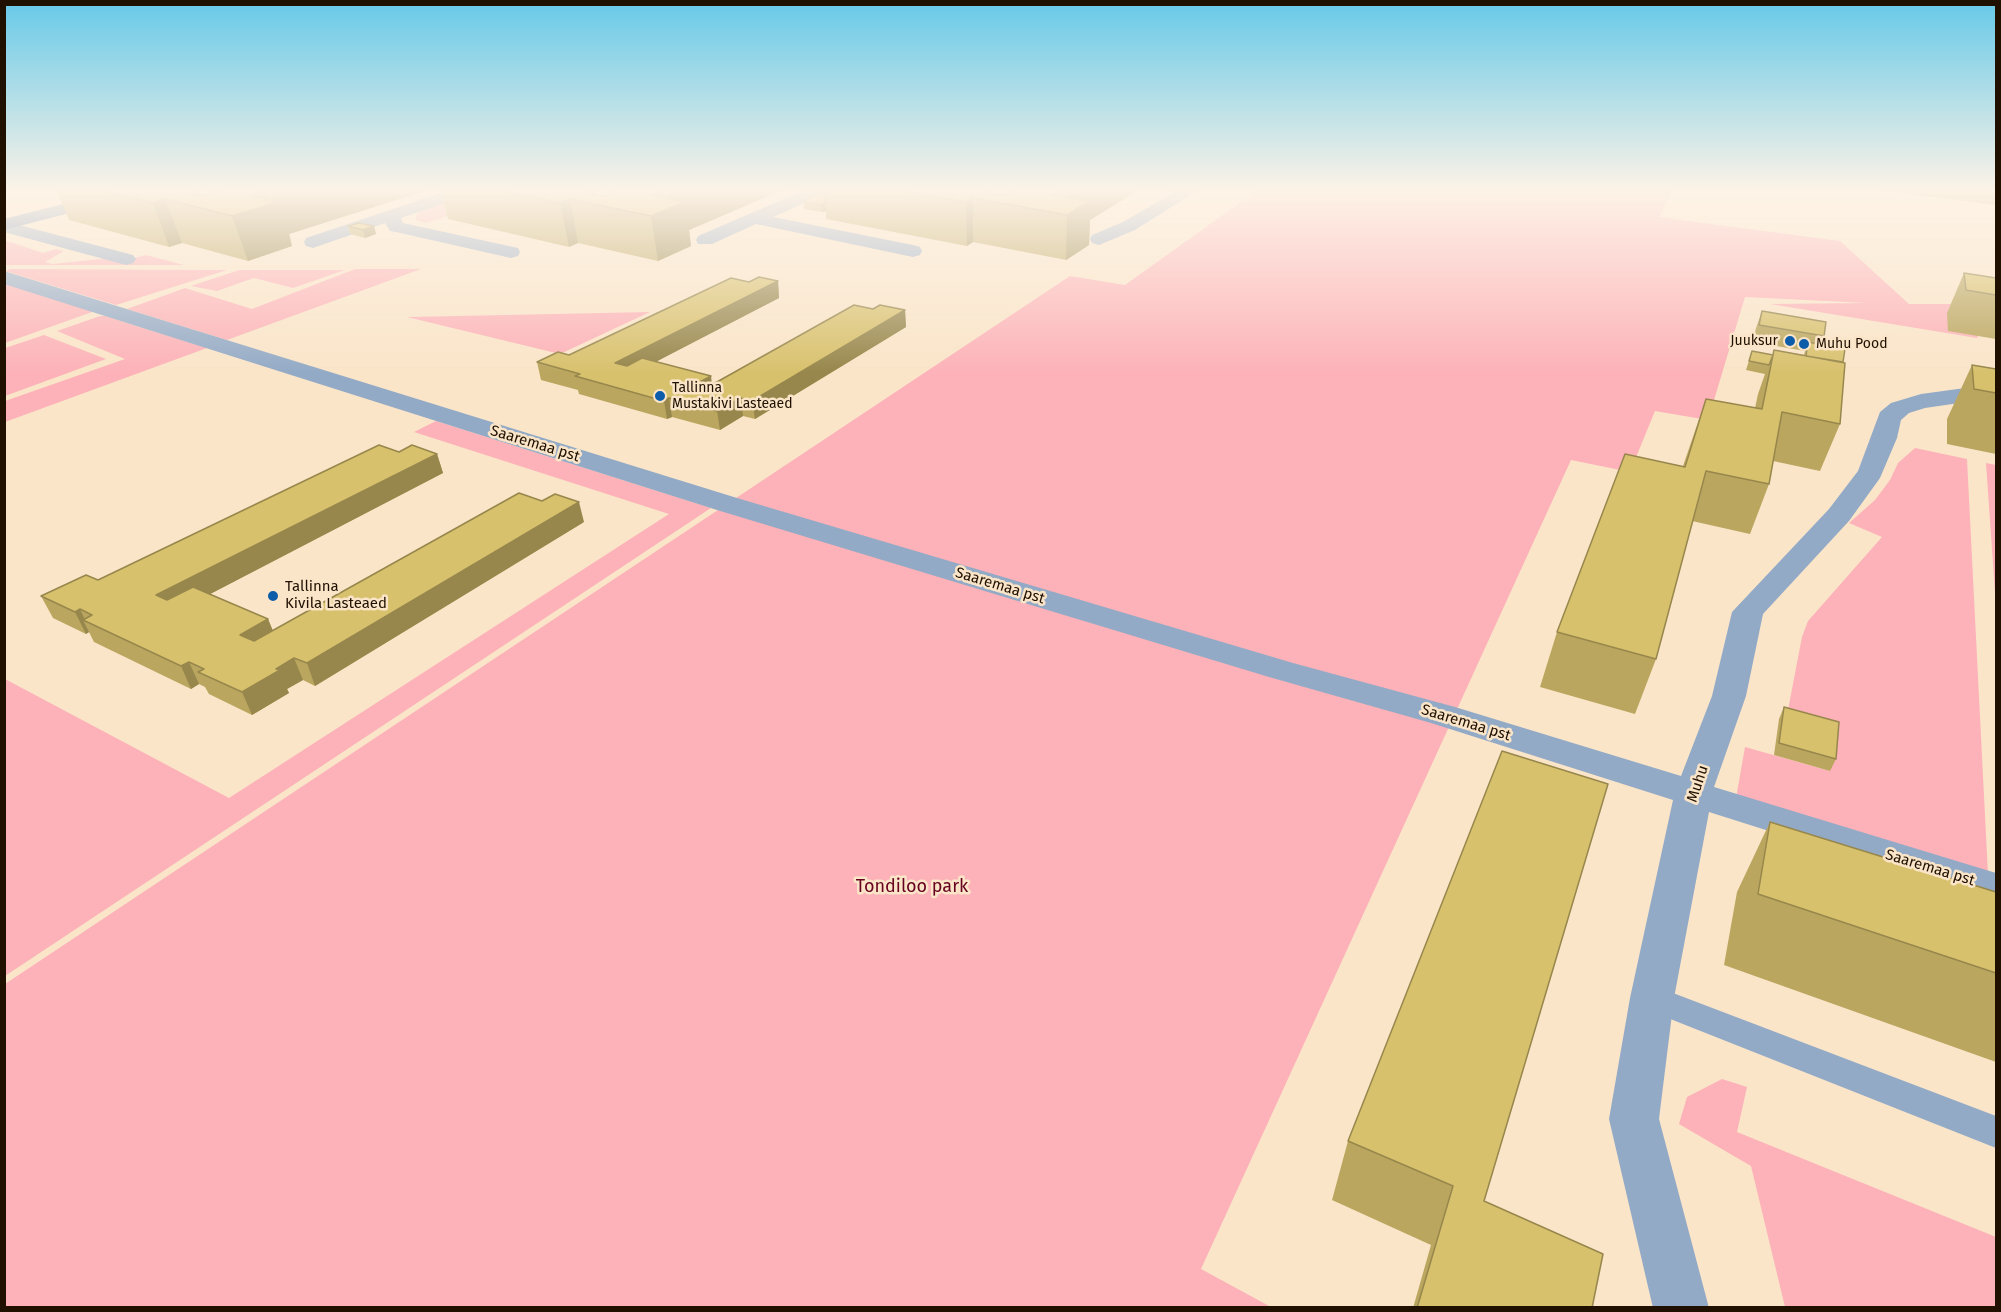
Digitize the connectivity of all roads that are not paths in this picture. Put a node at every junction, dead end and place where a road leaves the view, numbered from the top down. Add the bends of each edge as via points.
1 (94, 250) edge
2 (503, 250) edge
3 (909, 250) edge
4 (913, 251) edge
5 (511, 252) edge
6 (126, 259) dead end
7 (4, 277) edge
8 (1996, 394) edge
9 (1693, 794) junction
10 (1996, 888) edge
11 (1652, 998) junction
12 (1996, 1131) edge
13 (1682, 1308) edge

1 - 6 street
2 - 5 street
3 - 4 street
7 - 9 street, Saaremaa pst via 727,504 1443,715
8 - 9 street, Muhu via 1920,401 1888,417 1871,472 1839,515 1748,612 1727,703
9 - 10 street, Saaremaa pst
9 - 11 street, Muhu
11 - 12 lane
11 - 13 street, Muhu via 1634,1119

